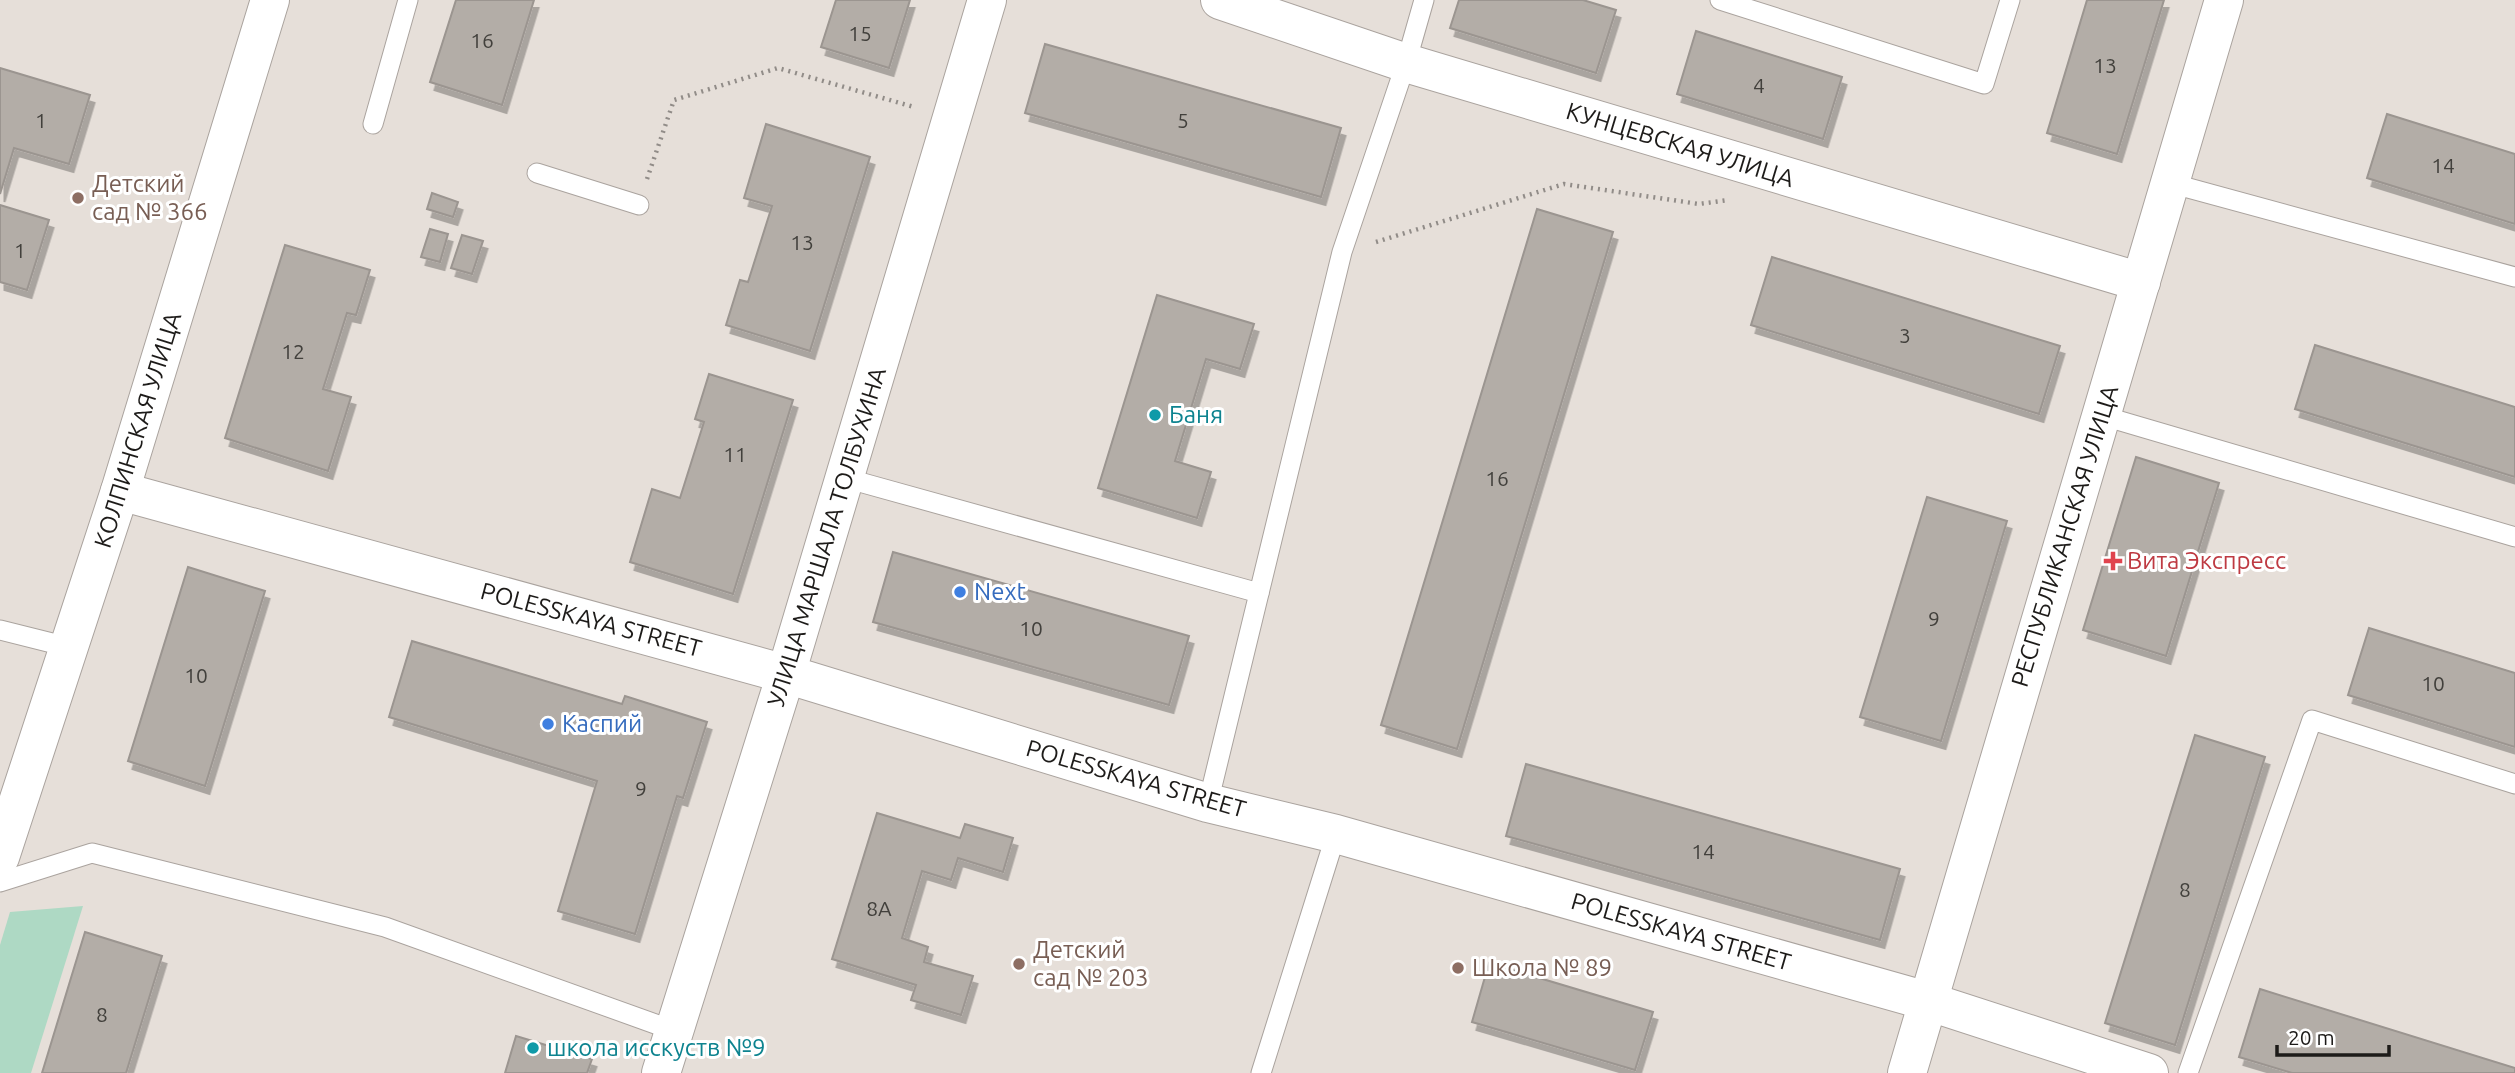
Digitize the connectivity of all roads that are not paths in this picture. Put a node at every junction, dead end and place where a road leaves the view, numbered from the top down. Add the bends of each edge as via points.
1 (270, 0) edge
2 (408, 0) edge
3 (987, 0) edge
4 (1220, 0) edge
5 (1424, 0) edge
6 (1720, 0) edge
7 (2010, 0) edge
8 (2224, 0) edge
9 (1406, 63) junction
10 (373, 124) dead end
11 (537, 173) dead end
12 (2170, 183) junction
13 (639, 205) road end
14 (2515, 277) edge
15 (2141, 282) junction
16 (2101, 415) junction
17 (845, 478) junction
18 (120, 491) junction
19 (2515, 537) edge
20 (1259, 593) junction
21 (0, 630) edge
22 (68, 648) junction
23 (786, 674) junction
24 (2515, 784) edge
25 (1208, 803) junction
26 (1336, 834) junction
27 (0, 858) edge
28 (0, 882) edge
29 (1927, 1002) junction
30 (674, 1031) junction
31 (661, 1073) edge
32 (1261, 1073) edge
33 (1907, 1073) edge
34 (2149, 1073) edge
35 (2189, 1073) edge

1 - 18 street, КОЛПИНСКАЯ УЛИЦА
2 - 10 lane
3 - 17 street, УЛИЦА МАРШАЛА ТОЛБУХИНА
4 - 9 street, КУНЦЕВСКАЯ УЛИЦА
5 - 9 lane
6 - 7 lane via 1984,84
8 - 12 street, РЕСПУБЛИКАНСКАЯ УЛИЦА
9 - 15 street, КУНЦЕВСКАЯ УЛИЦА
9 - 20 lane via 1342,252
11 - 13 lane
12 - 14 lane
12 - 15 street, РЕСПУБЛИКАНСКАЯ УЛИЦА
15 - 16 street, РЕСПУБЛИКАНСКАЯ УЛИЦА
16 - 19 lane
16 - 29 street, РЕСПУБЛИКАНСКАЯ УЛИЦА
17 - 20 lane
17 - 23 street, УЛИЦА МАРШАЛА ТОЛБУХИНА
18 - 22 street, КОЛПИНСКАЯ УЛИЦА
18 - 23 street, POLESSKAYA STREET
20 - 25 lane
21 - 22 lane
22 - 27 street, КОЛПИНСКАЯ УЛИЦА
23 - 25 street, POLESSKAYA STREET
23 - 30 street, УЛИЦА МАРШАЛА ТОЛБУХИНА
24 - 35 lane via 2312,720
25 - 26 street, POLESSKAYA STREET
26 - 29 street, POLESSKAYA STREET
26 - 32 lane
28 - 30 lane via 92,853 385,927
29 - 33 street, РЕСПУБЛИКАНСКАЯ УЛИЦА
29 - 34 street, POLESSKAYA STREET
30 - 31 street, УЛИЦА МАРШАЛА ТОЛБУХИНА

